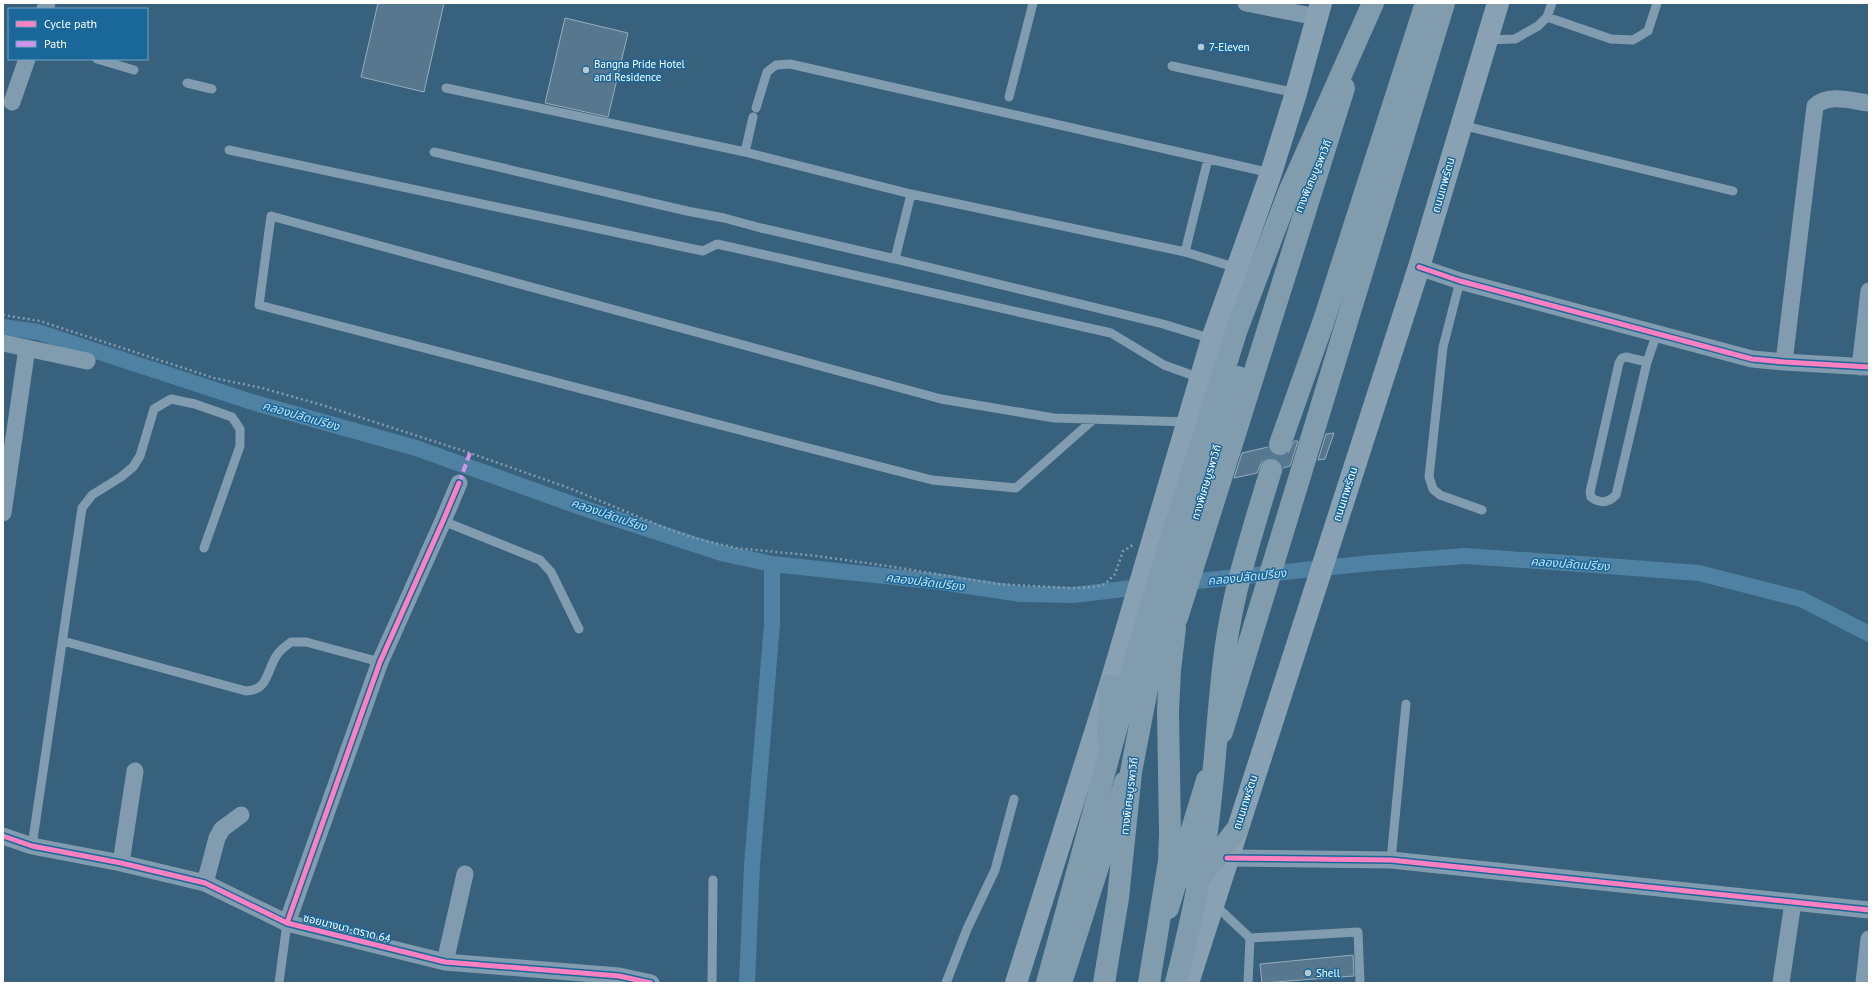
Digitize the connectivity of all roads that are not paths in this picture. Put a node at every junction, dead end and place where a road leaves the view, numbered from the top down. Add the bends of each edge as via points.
1 (1033, 3) edge
2 (1246, 3) edge
3 (1372, 3) edge
4 (1389, 3) edge
5 (1426, 3) edge
6 (1444, 3) edge
7 (1498, 3) edge
8 (1552, 3) edge
9 (1656, 3) edge
10 (1319, 10) edge
11 (1547, 17) junction
12 (1487, 40) junction
13 (27, 60) edge
14 (100, 60) edge
15 (1172, 66) dead end
16 (134, 70) dead end
17 (187, 83) dead end
18 (446, 88) dead end
19 (212, 89) dead end
20 (1296, 93) junction
21 (1009, 98) dead end
22 (12, 102) dead end
23 (1869, 103) edge
24 (1461, 125) junction
25 (229, 150) dead end
26 (434, 152) dead end
27 (745, 152) junction
28 (1208, 159) junction
29 (1271, 173) junction
30 (1732, 191) dead end
31 (911, 194) junction
32 (1185, 252) junction
33 (895, 259) junction
34 (1419, 267) junction
35 (1237, 268) junction
36 (1460, 281) junction
37 (1869, 291) edge
38 (1657, 333) junction
39 (1212, 339) junction
40 (3, 343) edge
41 (27, 348) junction
42 (87, 360) dead end
43 (1647, 362) junction
44 (1784, 362) junction
45 (1864, 367) edge
46 (1200, 378) junction
47 (1094, 419) junction
48 (1188, 422) junction
49 (1280, 444) tunnel mouth
50 (1271, 470) tunnel mouth
51 (458, 483) dead end
52 (1482, 510) dead end
53 (3, 513) edge
54 (443, 521) junction
55 (204, 548) dead end
56 (1187, 563) junction
57 (580, 629) dead end
58 (63, 642) junction
59 (380, 662) junction
60 (1110, 685) junction
61 (1406, 704) dead end
62 (135, 771) dead end
63 (1014, 799) dead end
64 (241, 815) dead end
65 (1236, 829) junction
66 (3, 836) edge
67 (1106, 843) junction
68 (32, 846) junction
69 (1228, 858) junction
70 (1391, 860) junction
71 (121, 863) junction
72 (465, 874) dead end
73 (713, 880) dead end
74 (205, 883) junction
75 (1792, 902) junction
76 (1213, 903) junction
77 (1869, 910) edge
78 (287, 923) junction
79 (1162, 929) junction
80 (1250, 938) junction
81 (1869, 939) edge
82 (446, 962) junction
83 (279, 983) edge
84 (651, 983) edge
85 (712, 983) edge
86 (946, 983) edge
87 (1016, 983) edge
88 (1047, 983) edge
89 (1061, 983) edge
90 (1104, 983) edge
91 (1144, 983) edge
92 (1149, 983) edge
93 (1176, 983) edge
94 (1188, 983) edge
95 (1248, 983) edge
96 (1360, 983) edge
97 (1781, 983) edge
98 (1864, 983) edge

1 - 21 lane
2 - 10 street
3 - 56 highway
3 - 88 highway, bridge via 1289,192 1237,329 1138,650
4 - 56 highway, ทางพิเศษบูรพาวิถี, bridge via 1302,198 1251,334
5 - 49 highway via 1323,323
6 - 79 highway
7 - 12 main road, ถนนเทพรัตน
8 - 11 lane
9 - 11 lane via 1648,31 1633,40 1611,39
10 - 20 main road
11 - 12 lane via 1538,26 1515,39
12 - 24 main road, ถนนเทพรัตน
13 - 22 street
14 - 16 lane
15 - 20 lane
17 - 19 lane
18 - 27 lane
20 - 29 main road
23 - 44 street via 1830,98 1821,100 1815,106
24 - 30 lane
24 - 34 main road, ถนนเทพรัตน
25 - 46 lane via 703,251 717,244 1111,333 1164,365
26 - 33 lane
27 - 28 lane via 767,72 776,64 790,64
27 - 31 lane
28 - 29 lane
28 - 32 lane
29 - 35 main road
31 - 32 lane
31 - 33 lane
32 - 35 lane
33 - 39 lane via 1163,324
34 - 36 street
34 - 65 main road, ถนนเทพรัตน
35 - 39 main road
36 - 38 street
36 - 52 lane via 1443,347 1429,477 1433,489 1440,495
37 - 45 street
38 - 43 lane
38 - 44 street via 1752,359
39 - 46 main road
40 - 41 street
41 - 42 street
41 - 53 street
43 - 43 lane via 1626,357 1619,363 1590,492 1595,501 1604,503 1616,496
44 - 45 street
46 - 48 main road
47 - 47 lane via 1054,418 941,399 271,216 259,305 932,480 1016,488
47 - 48 lane
48 - 60 main road
50 - 93 highway, bridge via 1233,606 1225,651 1206,837 1198,887
51 - 54 street
54 - 57 lane via 540,560 551,572
54 - 59 street
55 - 58 lane via 240,446 240,429 232,417 195,404 170,399 154,409 140,456 133,467 92,495 82,508
56 - 67 highway via 1177,617
56 - 90 highway, ทางพิเศษบูรพาวิถี, bridge via 1148,684 1138,731 1131,772 1118,898
56 - 92 highway, bridge via 1170,670 1169,861
58 - 59 lane via 246,691 262,686 277,654 291,642 306,642
58 - 68 lane
59 - 78 street
60 - 67 highway
60 - 87 main road
61 - 70 lane
62 - 71 street
63 - 86 lane via 995,870 967,929
64 - 74 street via 222,829 217,838
65 - 69 main road, ถนนเทพรัตน
65 - 79 highway
66 - 68 street, ซอยบางนา-ตราด 64
67 - 89 highway
68 - 71 street, ซอยบางนา-ตราด 64
69 - 70 street
69 - 76 main road, ถนนเทพรัตน
70 - 75 street
71 - 74 street, ซอยบางนา-ตราด 64
72 - 82 street
73 - 85 lane
74 - 78 street, ซอยบางนา-ตราด 64
75 - 77 street
75 - 97 street
76 - 80 lane
76 - 94 main road, ถนนเทพรัตน
78 - 82 street, ซอยบางนา-ตราด 64
78 - 83 lane
79 - 91 highway
80 - 95 lane
80 - 96 lane via 1358,932
81 - 98 street
82 - 84 street, ซอยบางนา-ตราด 64 via 619,976

